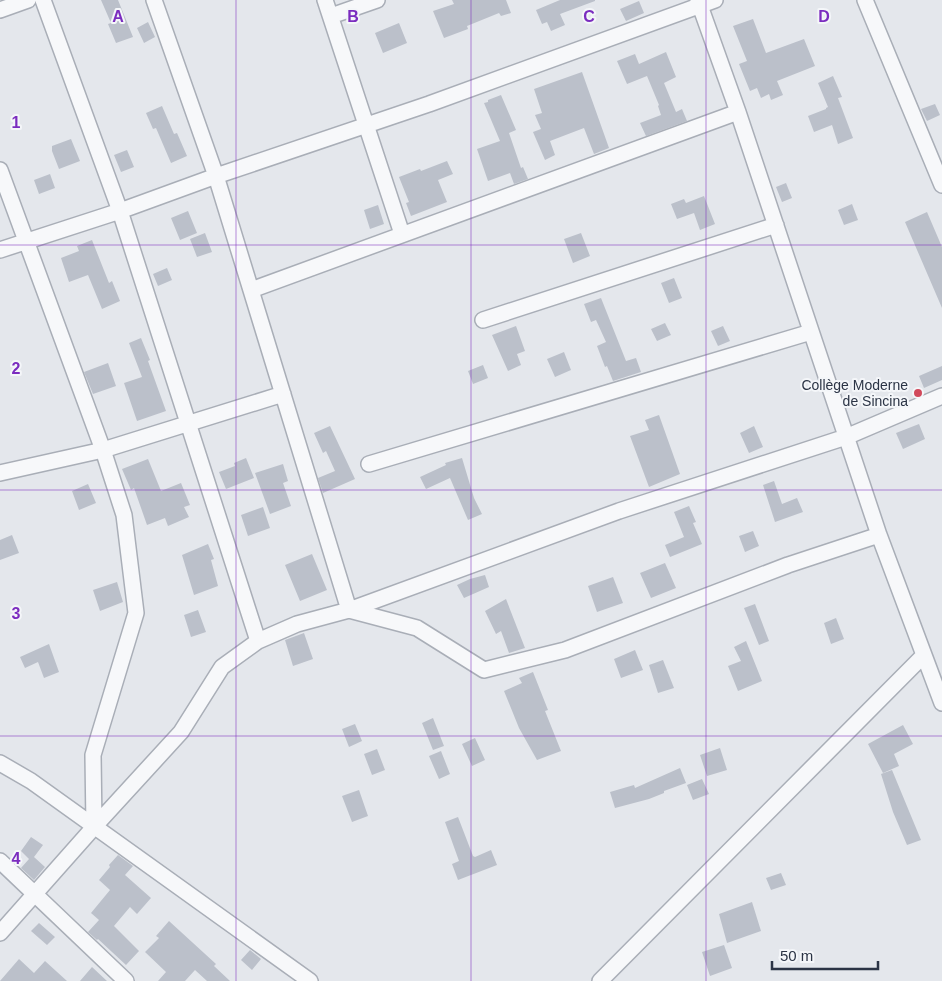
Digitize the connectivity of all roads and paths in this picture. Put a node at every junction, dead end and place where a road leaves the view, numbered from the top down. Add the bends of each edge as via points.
1 (28, 0) edge
2 (42, 0) edge
3 (154, 0) edge
4 (326, 0) edge
5 (377, 0) edge
6 (715, 0) edge
7 (865, 0) edge
8 (699, 3) edge
9 (0, 10) edge
10 (331, 16) junction
11 (738, 112) junction
12 (366, 125) junction
13 (0, 170) edge
14 (216, 176) junction
15 (942, 185) edge
16 (120, 211) junction
17 (776, 225) junction
18 (402, 234) junction
19 (26, 242) junction
20 (0, 250) edge
21 (251, 290) junction
22 (482, 320) dead end
23 (811, 332) junction
24 (283, 394) junction
25 (942, 396) edge
26 (188, 423) junction
27 (846, 437) junction
28 (102, 450) junction
29 (369, 464) dead end
30 (0, 474) edge
31 (879, 535) junction
32 (349, 610) junction
33 (258, 641) junction
34 (924, 655) junction
35 (942, 703) edge
36 (0, 763) edge
37 (94, 827) junction
38 (0, 861) edge
39 (35, 894) junction
40 (0, 933) edge
41 (126, 981) edge
42 (310, 981) edge
43 (600, 981) edge

1 - 9 street
2 - 16 street
3 - 14 street
4 - 10 street
5 - 10 street
6 - 8 street
7 - 15 street
8 - 11 street
8 - 12 street
10 - 12 street
11 - 17 street
11 - 18 street
12 - 14 street
12 - 18 street
13 - 19 street
14 - 16 street
14 - 21 street
16 - 19 street
16 - 26 street
17 - 22 street
17 - 23 street
18 - 21 street
19 - 20 street
19 - 28 street
21 - 24 street
23 - 27 street
23 - 29 street
24 - 26 street
24 - 32 street
25 - 27 street
26 - 28 street
26 - 33 street
27 - 31 street
27 - 32 street via 619,511
28 - 30 street
28 - 37 street via 124,514 136,613 93,755
31 - 32 street via 788,565 565,650 484,670 416,628
31 - 34 street
32 - 33 street via 297,624
33 - 37 street via 222,667 182,732
34 - 35 street
34 - 43 street
36 - 37 street via 31,780
37 - 39 street
37 - 42 street
38 - 39 street
39 - 40 street
39 - 41 street

